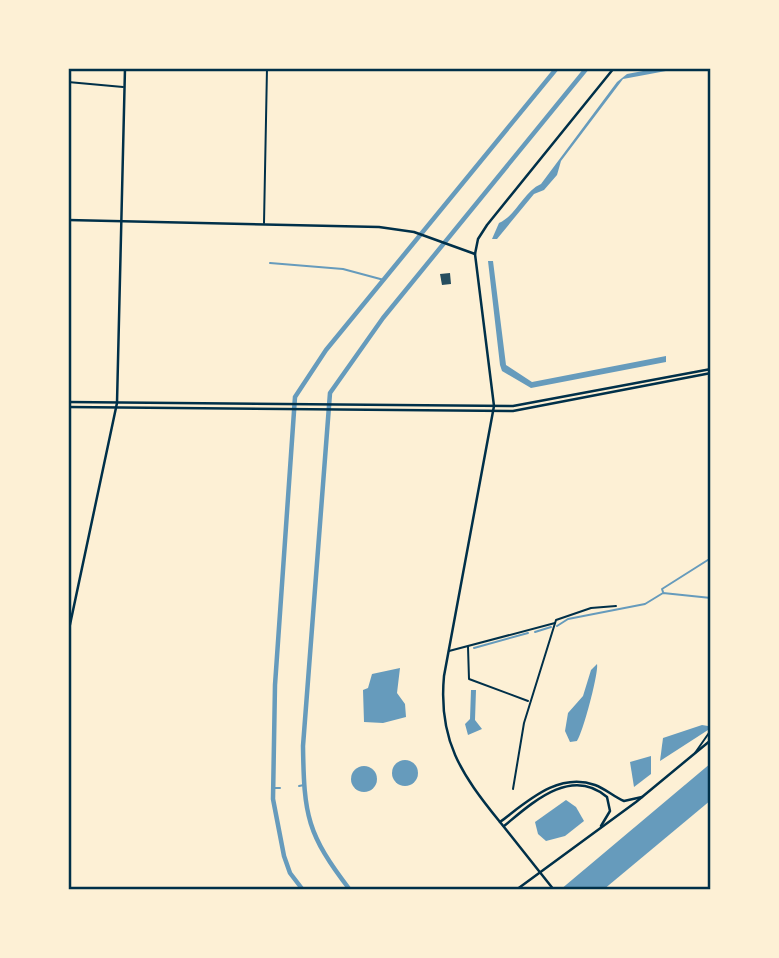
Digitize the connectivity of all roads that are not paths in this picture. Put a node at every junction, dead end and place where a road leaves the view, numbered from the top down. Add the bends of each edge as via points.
1 (125, 68) edge
2 (267, 68) edge
3 (614, 68) edge
4 (68, 82) edge
5 (124, 87) junction
6 (68, 220) edge
7 (122, 221) junction
8 (264, 223) junction
9 (475, 254) junction
10 (711, 371) edge
11 (68, 402) edge
12 (117, 402) junction
13 (494, 405) junction
14 (68, 407) edge
15 (286, 407) junction
16 (116, 408) junction
17 (342, 408) junction
18 (493, 411) junction
19 (616, 606) dead end
20 (555, 623) junction
21 (68, 634) edge
22 (468, 646) junction
23 (448, 651) junction
24 (530, 702) junction
25 (711, 730) edge
26 (711, 740) edge
27 (694, 754) junction
28 (513, 789) dead end
29 (642, 797) junction
30 (500, 822) junction
31 (503, 826) junction
32 (599, 828) junction
33 (516, 890) edge
34 (554, 890) edge

1 - 5 street
2 - 8 street
3 - 9 street via 486,225
4 - 5 street
5 - 7 street
6 - 7 street
7 - 8 street
7 - 12 street
8 - 9 street via 414,232
9 - 13 street
10 - 13 street
10 - 18 street via 513,411
11 - 12 street
12 - 15 street
12 - 16 street
13 - 17 street
13 - 18 street
14 - 16 street
15 - 16 street
15 - 17 street
16 - 21 street
17 - 18 street
18 - 23 street
19 - 20 street via 563,615
20 - 22 street
20 - 24 street
22 - 23 street
22 - 24 street via 469,679
23 - 30 street via 442,698 446,735 464,775
24 - 28 street
25 - 27 street
26 - 27 street
27 - 29 street
29 - 30 street via 625,801 595,785 562,783 544,790
29 - 32 street
30 - 31 street
31 - 32 street via 545,794 580,786 598,791 610,802
31 - 34 street
32 - 33 street

